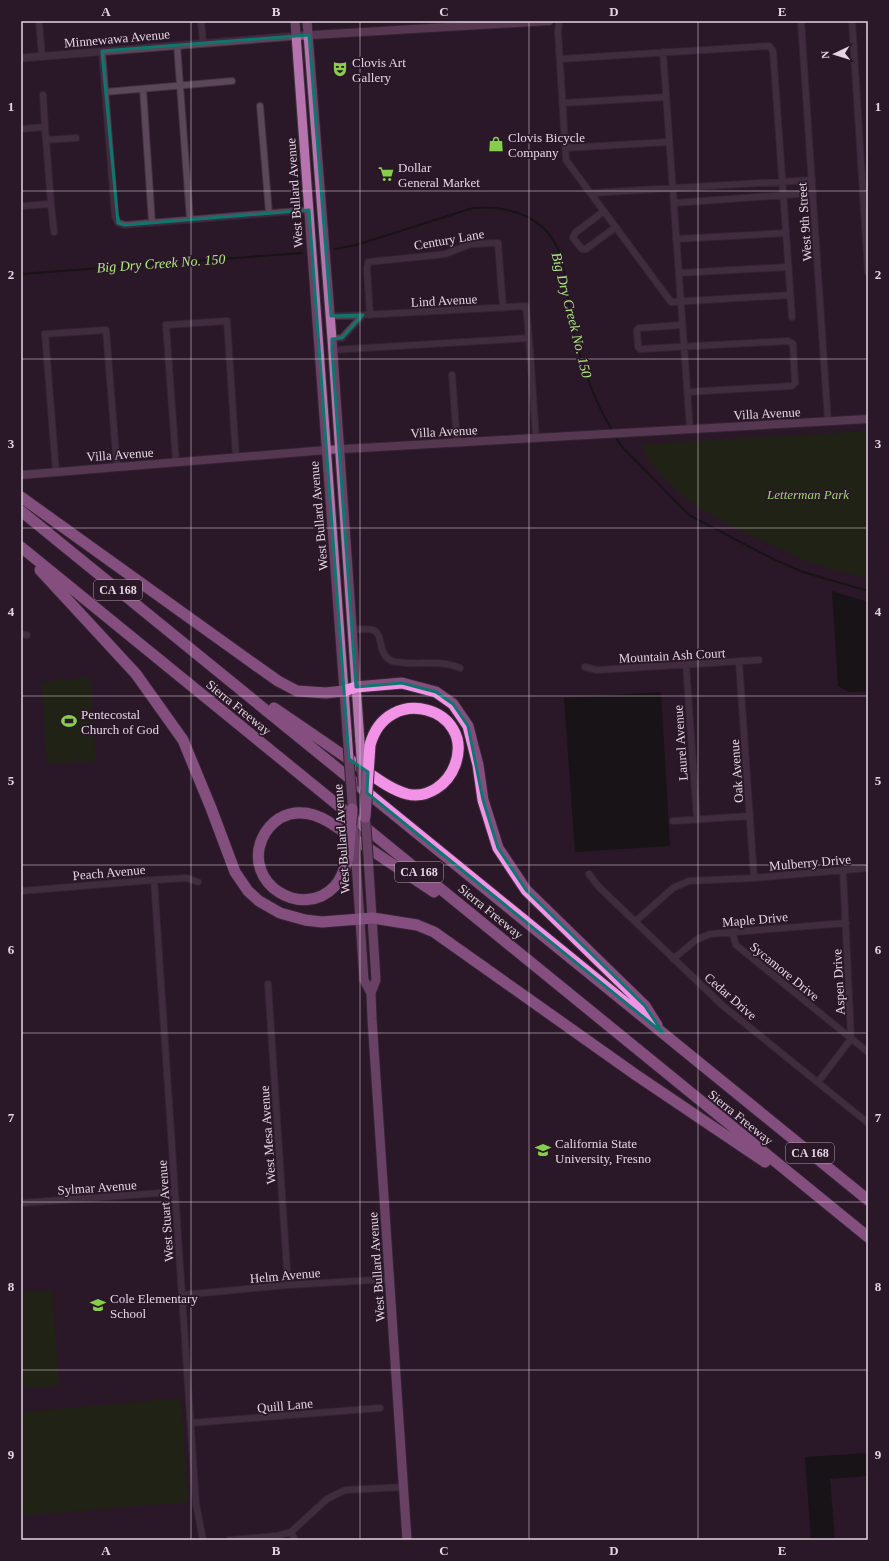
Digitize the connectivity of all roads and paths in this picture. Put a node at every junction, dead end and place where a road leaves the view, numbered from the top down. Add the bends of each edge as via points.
1 (39, 21) edge
2 (201, 21) edge
3 (295, 21) edge
4 (307, 21) edge
5 (550, 21) edge
6 (559, 21) edge
7 (801, 21) edge
8 (852, 21) edge
9 (309, 35) junction
10 (296, 36) junction
11 (203, 42) junction
12 (177, 45) junction
13 (102, 51) junction
14 (663, 52) junction
15 (42, 57) junction
16 (21, 58) edge
17 (560, 59) junction
18 (232, 82) dead end
19 (299, 82) junction
20 (180, 86) junction
21 (143, 89) junction
22 (105, 92) junction
23 (43, 95) dead end
24 (666, 97) junction
25 (562, 103) junction
26 (260, 106) dead end
27 (45, 127) junction
28 (21, 129) edge
29 (76, 138) dead end
30 (46, 140) junction
31 (317, 142) junction
32 (669, 142) junction
33 (565, 148) junction
34 (812, 180) junction
35 (782, 182) junction
36 (673, 189) junction
37 (591, 193) junction
38 (813, 193) junction
39 (783, 195) junction
40 (52, 204) junction
41 (674, 204) junction
42 (21, 206) edge
43 (309, 210) junction
44 (604, 211) junction
45 (269, 213) junction
46 (190, 220) junction
47 (152, 223) junction
48 (616, 227) junction
49 (54, 232) dead end
50 (786, 233) junction
51 (676, 239) junction
52 (788, 267) junction
53 (868, 272) edge
54 (679, 273) junction
55 (326, 276) junction
56 (790, 295) junction
57 (681, 301) junction
58 (503, 308) junction
59 (363, 315) junction
60 (370, 315) junction
61 (330, 316) junction
62 (792, 317) dead end
63 (682, 325) junction
64 (529, 338) junction
65 (332, 339) junction
66 (684, 347) junction
67 (332, 350) junction
68 (452, 375) dead end
69 (687, 392) junction
70 (868, 419) edge
71 (828, 422) junction
72 (690, 430) junction
73 (536, 438) junction
74 (457, 442) junction
75 (339, 449) junction
76 (326, 450) junction
77 (236, 457) junction
78 (176, 462) junction
79 (117, 467) junction
80 (56, 472) junction
81 (21, 475) edge
82 (21, 497) edge
83 (21, 511) edge
84 (21, 549) edge
85 (335, 565) junction
86 (353, 630) junction
87 (759, 660) dead end
88 (739, 662) junction
89 (686, 665) junction
90 (586, 667) dead end
91 (216, 668) junction
92 (460, 668) dead end
93 (356, 687) junction
94 (344, 691) junction
95 (365, 743) junction
96 (352, 809) joint
97 (750, 816) junction
98 (365, 817) joint
99 (697, 820) junction
100 (673, 821) dead end
101 (352, 860) junction
102 (868, 868) edge
103 (843, 870) junction
104 (589, 874) dead end
105 (754, 878) junction
106 (154, 880) junction
107 (198, 882) dead end
108 (21, 891) edge
109 (373, 918) junction
110 (360, 919) junction
111 (636, 921) junction
112 (846, 923) junction
113 (732, 932) junction
114 (496, 933) junction
115 (674, 959) junction
116 (268, 984) dead end
117 (371, 993) junction
118 (663, 1034) junction
119 (852, 1039) junction
120 (868, 1052) edge
121 (818, 1082) junction
122 (868, 1123) edge
123 (175, 1192) junction
124 (817, 1197) junction
125 (868, 1200) edge
126 (21, 1204) edge
127 (868, 1237) edge
128 (390, 1278) junction
129 (288, 1285) junction
130 (182, 1295) junction
131 (380, 1408) dead end
132 (191, 1424) junction
133 (404, 1487) junction
134 (291, 1532) junction
135 (203, 1540) edge
136 (230, 1540) edge
137 (295, 1540) edge
138 (407, 1540) edge

1 - 15 street
2 - 11 street
3 - 10 main road, West Bullard Avenue
4 - 9 main road, West Bullard Avenue
5 - 9 main road, Minnewawa Avenue
6 - 17 street
7 - 34 street, West 9th Street
8 - 53 street
9 - 10 main road, Minnewawa Avenue
9 - 31 main road, West Bullard Avenue
10 - 11 street, Minnewawa Avenue
10 - 19 main road, West Bullard Avenue
11 - 12 street, Minnewawa Avenue
12 - 13 street, Minnewawa Avenue
12 - 20 street
13 - 15 street, Minnewawa Avenue
13 - 22 street
14 - 17 street
14 - 24 street
14 - 35 street via 769,46 773,51
15 - 16 street, Minnewawa Avenue
17 - 25 street
18 - 20 street
19 - 31 main road via 307,104 309,133
19 - 43 main road, West Bullard Avenue
20 - 21 street
20 - 46 street
21 - 22 street
21 - 47 street
22 - 47 street via 115,216 118,223 125,225
23 - 27 street
24 - 25 street
24 - 32 street
25 - 33 street
26 - 45 street
27 - 28 street
27 - 30 street
29 - 30 street
30 - 40 street
31 - 55 main road, West Bullard Avenue
32 - 33 street
32 - 36 street
33 - 37 street via 566,160
34 - 35 street
34 - 38 street, West 9th Street
35 - 36 street
35 - 39 street
36 - 37 street
36 - 41 street
37 - 44 street
38 - 39 street
38 - 71 street, West 9th Street
39 - 41 street
39 - 50 street
40 - 42 street
40 - 49 street
41 - 51 street
43 - 45 street
43 - 55 main road via 316,216 318,244
43 - 76 main road, West Bullard Avenue
44 - 48 street
44 - 48 street via 575,233 573,238 582,249 586,249
45 - 46 street
46 - 47 street
48 - 57 street via 671,302
50 - 51 street
50 - 52 street
51 - 54 street
52 - 54 street
52 - 56 street
54 - 57 street
55 - 61 main road, West Bullard Avenue
56 - 57 street
56 - 62 street
57 - 63 street
58 - 60 street, Lind Avenue
58 - 60 street, Century Lane via 498,243 471,244 445,254 368,262 366,269
58 - 64 street, Lind Avenue via 526,306
59 - 60 street, Lind Avenue
59 - 61 street, Lind Avenue
59 - 65 street via 342,338
61 - 65 main road, West Bullard Avenue
63 - 66 street
63 - 66 street via 639,328 638,347
64 - 67 street
64 - 73 street
65 - 67 main road, West Bullard Avenue
66 - 69 street
66 - 69 street via 788,341 793,344 795,383 792,386
67 - 75 main road, West Bullard Avenue
68 - 74 street
69 - 72 street
70 - 71 main road, Villa Avenue
71 - 72 main road, Villa Avenue
72 - 73 main road, Villa Avenue
73 - 74 main road, Villa Avenue
74 - 75 main road, Villa Avenue
75 - 76 main road, Villa Avenue
75 - 86 main road, West Bullard Avenue
76 - 77 main road, Villa Avenue
76 - 85 main road, West Bullard Avenue
77 - 78 main road, Villa Avenue
77 - 78 street via 227,321 166,325
78 - 79 main road, Villa Avenue
79 - 80 main road, Villa Avenue
79 - 80 street via 106,330 45,334
80 - 81 main road, Villa Avenue
82 - 94 highway via 278,681 297,691
83 - 91 highway, Sierra Freeway / CA 168
84 - 110 highway via 136,674 182,740 231,864 248,891 269,907 293,918 322,922
84 - 114 highway, Sierra Freeway / CA 168
85 - 86 main road via 345,602 347,625
85 - 94 main road, West Bullard Avenue
86 - 92 street via 376,632 382,652 392,661 434,662
86 - 93 main road, West Bullard Avenue
87 - 88 street, Mountain Ash Court
88 - 89 street, Mountain Ash Court
88 - 97 street, Oak Avenue
89 - 90 street, Mountain Ash Court via 597,670
89 - 99 street, Laurel Avenue
91 - 95 highway via 379,779 407,794 427,793 441,785 452,772 458,756 457,740 449,724 437,714 421,708 407,708 390,715
91 - 118 highway, Sierra Freeway / CA 168
93 - 94 highway
93 - 95 main road, West Bullard Avenue
93 - 118 highway via 402,683 436,692 453,704 468,726 478,765 483,800 498,848 526,890 645,1006
94 - 96 main road, West Bullard Avenue, bridge
95 - 98 highway, bridge
96 - 101 highway, bridge
97 - 99 street
97 - 105 street, Oak Avenue
98 - 109 main road, West Bullard Avenue, bridge
99 - 100 street
101 - 110 main road, West Bullard Avenue
101 - 114 highway via 327,892 308,900 298,900 280,894 272,888 261,872 259,845 265,833 280,818 297,813 318,816
102 - 103 street, Mulberry Drive
103 - 105 street, Mulberry Drive
103 - 112 street, Aspen Drive
104 - 111 street, Cedar Drive via 598,886
105 - 111 street, Mulberry Drive via 689,881 673,888
106 - 107 street, Peach Avenue via 187,878
106 - 108 street, Peach Avenue
106 - 123 street, West Stuart Avenue
109 - 110 highway
109 - 117 main road, West Bullard Avenue via 376,980
109 - 124 highway via 417,925 434,932 636,1075
110 - 117 main road, West Bullard Avenue via 364,980
111 - 115 street, Cedar Drive
112 - 113 street, Maple Drive
112 - 119 street, Aspen Drive
113 - 115 street, Maple Drive via 710,934 696,940
113 - 119 street, Sycamore Drive via 736,945
114 - 124 highway, Sierra Freeway / CA 168
115 - 121 street, Cedar Drive via 722,1005
116 - 129 street, West Mesa Avenue
117 - 128 main road, West Bullard Avenue
118 - 125 highway, Sierra Freeway / CA 168
119 - 120 street, Sycamore Drive
119 - 121 street
121 - 122 street, Cedar Drive
123 - 126 street, Sylmar Avenue
123 - 130 street, West Stuart Avenue
124 - 127 highway, Sierra Freeway / CA 168
128 - 129 street, Helm Avenue
128 - 133 main road, West Bullard Avenue
129 - 130 street, Helm Avenue
130 - 132 street, West Stuart Avenue
131 - 132 street, Quill Lane
132 - 135 street, West Stuart Avenue via 196,1504
133 - 134 street via 345,1490 327,1499
133 - 138 main road, West Bullard Avenue
134 - 136 street via 276,1536
134 - 137 street

